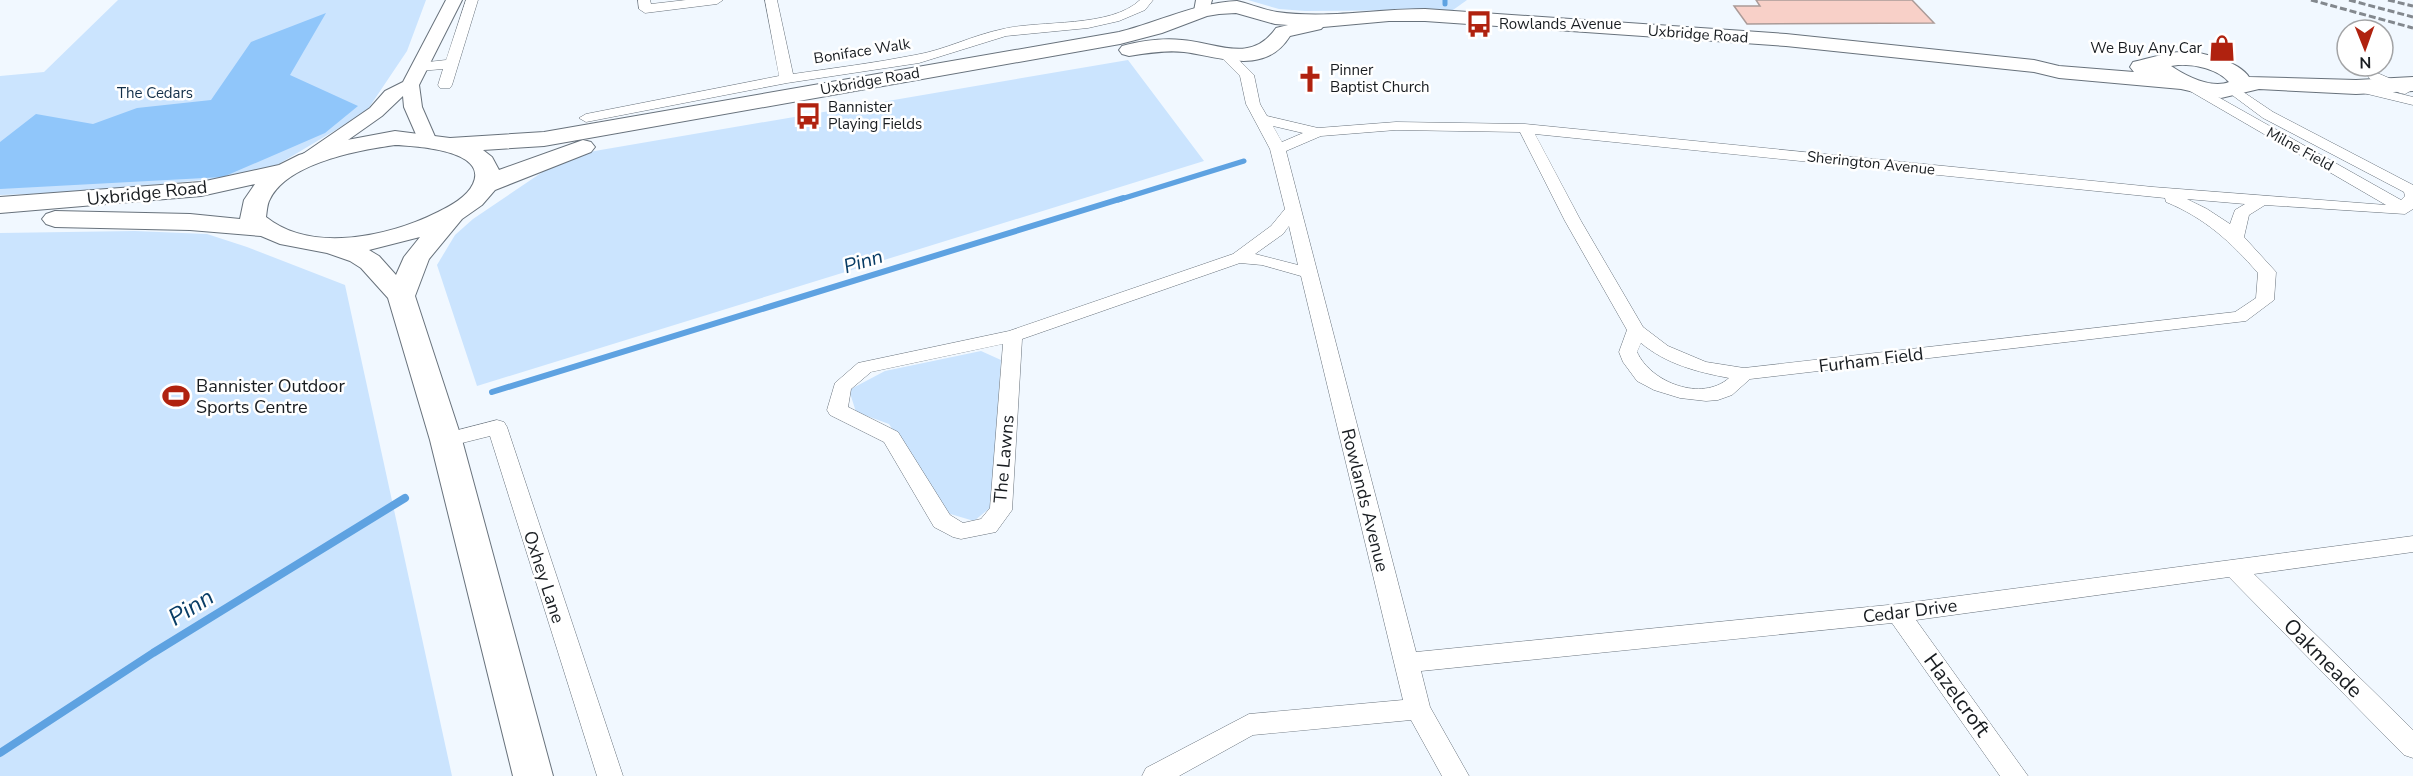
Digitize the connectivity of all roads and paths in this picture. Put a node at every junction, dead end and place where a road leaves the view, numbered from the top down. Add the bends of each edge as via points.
1 (454, 0) edge
2 (472, 0) edge
3 (644, 0) edge
4 (717, 0) edge
5 (771, 0) edge
6 (1144, 3) edge
7 (1231, 4) edge
8 (1203, 5) edge
9 (1179, 20) junction
10 (1279, 25) junction
11 (1184, 46) junction
12 (1259, 52) junction
13 (1226, 55) junction
14 (2164, 63) junction
15 (452, 64) junction
16 (2034, 66) junction
17 (418, 67) junction
18 (1247, 75) junction
19 (787, 79) junction
20 (2234, 81) junction
21 (2184, 83) junction
22 (410, 84) junction
23 (445, 85) dead end
24 (2410, 88) edge
25 (586, 118) dead end
26 (1260, 119) junction
27 (1525, 128) junction
28 (1318, 132) junction
29 (427, 139) junction
30 (451, 145) junction
31 (1278, 149) junction
32 (299, 165) junction
33 (485, 185) junction
34 (2412, 190) edge
35 (2153, 192) junction
36 (2260, 201) junction
37 (0, 205) edge
38 (1293, 210) junction
39 (2408, 210) edge
40 (455, 212) junction
41 (0, 221) edge
42 (264, 230) junction
43 (2236, 236) junction
44 (330, 245) junction
45 (1239, 258) junction
46 (1308, 273) junction
47 (401, 296) junction
48 (1636, 330) junction
49 (1013, 336) junction
50 (1744, 374) junction
51 (446, 440) junction
52 (2413, 544) edge
53 (2234, 568) junction
54 (1898, 613) junction
55 (1406, 663) junction
56 (1418, 709) junction
57 (2413, 747) edge
58 (534, 776) edge
59 (610, 776) edge
60 (1155, 776) edge
61 (1456, 776) edge
62 (2015, 776) edge

1 - 17 street
2 - 15 street
3 - 4 street via 645,9
5 - 19 street
6 - 19 street, Boniface Walk via 1114,18 1088,24 1005,32 919,59
7 - 8 main road, Uxbridge Road
7 - 10 main road, Uxbridge Road
8 - 9 main road, Uxbridge Road
9 - 11 main road via 1173,31
9 - 30 main road, Uxbridge Road via 1120,38 591,131 544,139
10 - 12 main road, Uxbridge Road via 1275,44
10 - 16 main road, Uxbridge Road via 1425,15 1786,40
11 - 13 main road, Uxbridge Road
11 - 33 main road, Uxbridge Road via 1152,46 587,146
12 - 13 main road, Uxbridge Road
12 - 18 street
13 - 18 street
14 - 16 main road, Uxbridge Road via 2130,68
14 - 20 main road, Uxbridge Road via 2191,59
14 - 21 main road via 2163,71
15 - 17 street
15 - 23 street
16 - 21 main road, Uxbridge Road via 2058,72
17 - 22 street
18 - 26 street, Rowlands Avenue
19 - 25 street, Boniface Walk
20 - 21 main road, Uxbridge Road via 2208,90
20 - 24 main road, Uxbridge Road via 2365,82
20 - 34 street, Milne Field via 2268,115
21 - 39 street, Milne Field
22 - 29 street via 413,107
22 - 32 street
26 - 28 street, Sherington Avenue
26 - 31 street, Rowlands Avenue
27 - 28 street, Sherington Avenue via 1396,126
27 - 35 street, Sherington Avenue
27 - 48 street, Furham Field
28 - 31 street, Sherington Avenue
29 - 30 main road
29 - 32 main road via 369,141
30 - 33 main road via 484,162 488,172
31 - 38 street, Rowlands Avenue
32 - 37 main road, Uxbridge Road via 201,189
32 - 42 main road via 266,187 252,208 253,219
33 - 40 main road, Uxbridge Road
34 - 39 street
35 - 36 street, Sherington Avenue
35 - 43 street, Furham Field via 2210,217
36 - 39 street, Sherington Avenue
36 - 43 street via 2241,213
38 - 45 street via 1276,230
38 - 46 street, Rowlands Avenue
40 - 44 main road via 435,223 385,239
40 - 47 main road via 417,257
41 - 42 main road, Uxbridge Road via 190,222
42 - 44 main road, Uxbridge Road
43 - 50 street, Furham Field via 2267,272 2265,300 2240,317
44 - 47 main road via 370,262
45 - 46 street via 1263,260
45 - 49 street, The Lawns
46 - 55 street, Rowlands Avenue
47 - 51 main road
48 - 50 street, Furham Field via 1661,350 1692,363
48 - 50 street via 1628,352 1631,363 1650,382 1668,390 1710,396 1724,392
49 - 49 street, The Lawns via 1001,510 988,526 961,531 942,521 891,437 837,410 842,387 865,367
51 - 58 main road
51 - 59 street, Oxhey Lane via 497,427
52 - 53 street, Cedar Drive
53 - 54 street, Cedar Drive
53 - 57 street, Oakmeade
54 - 55 street, Cedar Drive
54 - 62 street, Hazelcroft
55 - 56 street, Rowlands Avenue
56 - 60 street via 1249,725
56 - 61 street, Rowlands Avenue

